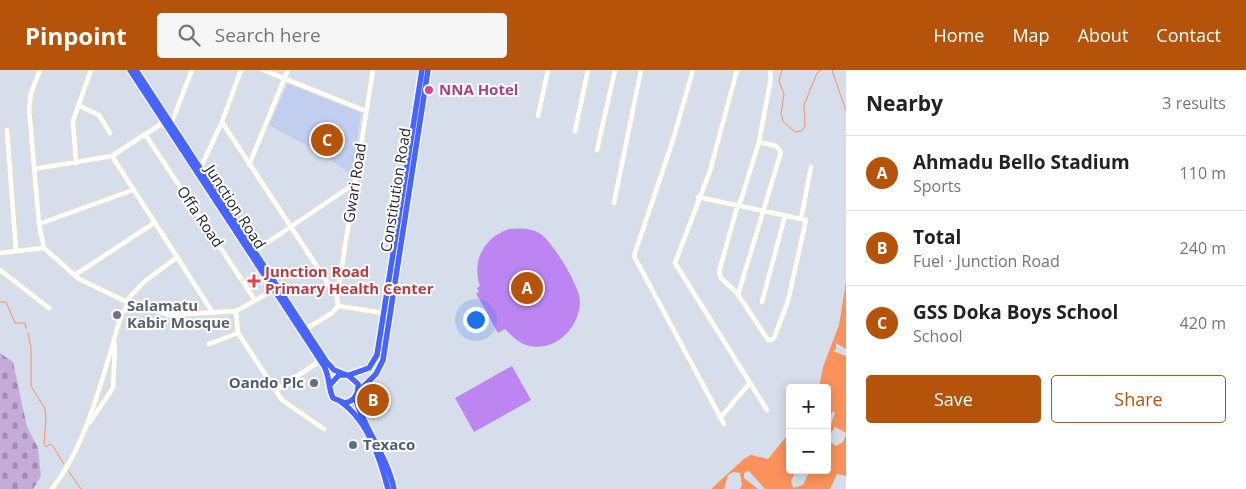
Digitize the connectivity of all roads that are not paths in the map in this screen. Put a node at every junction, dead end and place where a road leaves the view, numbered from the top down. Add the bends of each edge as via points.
1 (40, 70) edge
2 (91, 70) edge
3 (130, 70) edge
4 (192, 70) edge
5 (241, 70) edge
6 (263, 70) edge
7 (288, 70) edge
8 (373, 70) edge
9 (422, 70) edge
10 (428, 70) edge
11 (548, 70) edge
12 (588, 70) edge
13 (615, 70) edge
14 (641, 70) edge
15 (693, 70) edge
16 (737, 70) edge
17 (770, 70) edge
18 (139, 72) edge
19 (285, 79) junction
20 (78, 104) junction
21 (366, 111) junction
22 (538, 116) dead end
23 (164, 122) junction
24 (222, 122) junction
25 (171, 124) junction
26 (7, 130) dead end
27 (575, 131) dead end
28 (110, 134) dead end
29 (145, 134) junction
30 (759, 142) junction
31 (597, 150) dead end
32 (112, 156) junction
33 (76, 163) junction
34 (248, 165) junction
35 (811, 167) dead end
36 (34, 169) junction
37 (200, 169) junction
38 (354, 184) junction
39 (133, 190) junction
40 (698, 197) junction
41 (614, 203) dead end
42 (738, 205) junction
43 (763, 211) junction
44 (784, 216) junction
45 (801, 219) junction
46 (154, 223) junction
47 (401, 223) junction
48 (39, 224) junction
49 (291, 227) junction
50 (44, 248) junction
51 (254, 250) junction
52 (16, 251) junction
53 (0, 253) edge
54 (176, 258) junction
55 (0, 270) edge
56 (75, 275) junction
57 (274, 290) junction
58 (738, 295) junction
59 (337, 297) junction
60 (255, 300) junction
61 (127, 302) junction
62 (762, 302) dead end
63 (338, 306) junction
64 (49, 308) dead end
65 (236, 311) junction
66 (213, 313) junction
67 (384, 313) junction
68 (306, 329) junction
69 (238, 333) junction
70 (115, 339) junction
71 (209, 344) dead end
72 (320, 361) junction
73 (346, 375) junction
74 (749, 384) junction
75 (330, 385) junction
76 (276, 390) junction
77 (356, 395) junction
78 (341, 402) junction
79 (767, 410) dead end
80 (720, 418) junction
81 (724, 424) dead end
82 (86, 428) junction
83 (324, 429) dead end
84 (52, 489) edge
85 (388, 489) edge
86 (394, 489) edge

1 - 36 street via 29,108
2 - 20 street
3 - 23 main road, Junction Road
4 - 25 street
5 - 24 street
6 - 19 street
7 - 19 street
8 - 21 street, Gwari Road
9 - 47 main road, Constitution Road
10 - 47 main road, Constitution Road
11 - 22 street
12 - 27 street
13 - 31 street
14 - 41 street
15 - 80 street via 634,256
16 - 40 street via 715,153
17 - 30 street
18 - 25 main road, Junction Road
19 - 21 street
19 - 34 street
20 - 28 street via 99,115
20 - 33 street via 72,122
21 - 38 street, Gwari Road
23 - 29 street
23 - 57 main road, Junction Road
24 - 34 street, Gwari Road
24 - 37 street
25 - 37 main road, Junction Road
26 - 52 street
29 - 32 street
29 - 60 street, Offa Road
30 - 42 street
30 - 43 street via 776,146 781,152
32 - 33 street
32 - 39 street
33 - 36 street
34 - 49 street, Gwari Road
35 - 45 street
36 - 48 street
37 - 51 main road, Junction Road
38 - 49 street
38 - 59 street, Gwari Road
39 - 46 street
39 - 48 street
40 - 42 street
40 - 74 street via 676,266
42 - 43 street
42 - 58 street via 719,272
43 - 44 street
43 - 58 street
44 - 45 street
44 - 62 street
45 - 58 street via 806,220 788,301 774,338 768,340
46 - 54 street
46 - 56 street
47 - 67 main road, Constitution Road
47 - 77 main road, Constitution Road via 382,360 378,372
48 - 50 street
49 - 51 street
49 - 59 street, Gwari Road
50 - 52 street
50 - 56 street
51 - 68 main road, Junction Road
52 - 53 street
54 - 61 street via 145,281
54 - 66 street
55 - 64 street
56 - 61 street
57 - 60 street
57 - 72 main road, Junction Road
59 - 63 street, Gwari Road
60 - 65 street
61 - 66 street via 170,315
61 - 70 street
63 - 67 street
63 - 68 street
65 - 66 street
65 - 69 street
67 - 73 main road, Constitution Road via 375,360 364,371
68 - 73 main road, Junction Road via 330,365
69 - 71 street
69 - 76 street
70 - 82 street
70 - 82 street via 113,388
72 - 75 main road, Junction Road
72 - 76 street
73 - 75 main road via 335,377
73 - 77 main road via 356,380
74 - 79 street
74 - 80 street
75 - 78 main road via 333,398
76 - 83 street via 282,400
77 - 78 main road via 349,402
77 - 86 main road
78 - 85 main road via 353,411 369,436
80 - 81 street
82 - 84 street via 69,466

